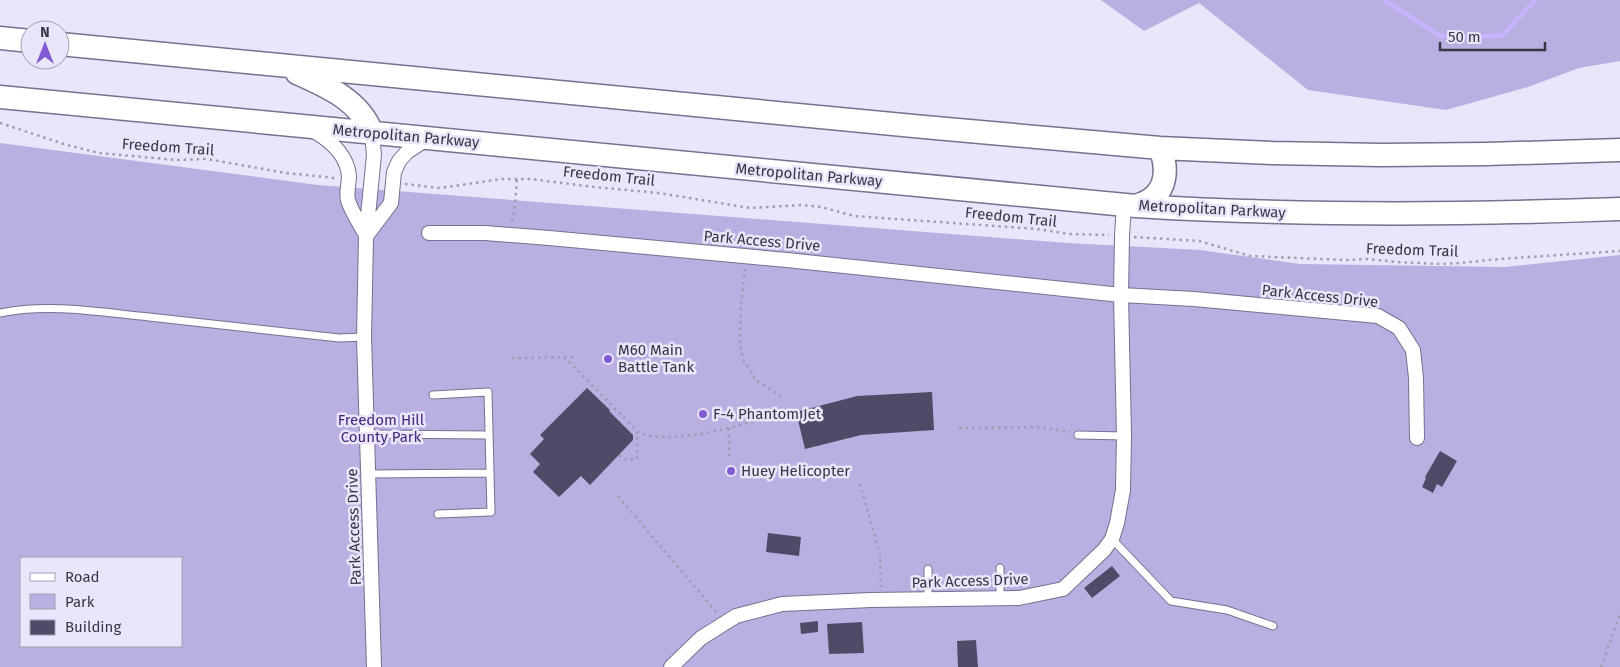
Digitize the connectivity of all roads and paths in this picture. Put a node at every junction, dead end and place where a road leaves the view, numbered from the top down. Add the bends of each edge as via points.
1 (0, 38) edge
2 (20, 40) edge
3 (70, 45) edge
4 (278, 65) junction
5 (0, 97) edge
6 (0, 123) edge
7 (305, 126) junction
8 (372, 133) junction
9 (428, 138) junction
10 (1160, 148) junction
11 (1620, 150) edge
12 (337, 178) dead end
13 (517, 178) junction
14 (401, 184) dead end
15 (1130, 205) junction
16 (1620, 209) edge
17 (429, 233) dead end
18 (509, 235) junction
19 (366, 236) junction
20 (1122, 236) junction
21 (1620, 251) edge
22 (746, 256) junction
23 (1120, 295) junction
24 (0, 313) edge
25 (364, 337) junction
26 (564, 357) junction
27 (577, 357) dead end
28 (512, 358) dead end
29 (432, 395) dead end
30 (782, 397) dead end
31 (768, 418) dead end
32 (729, 428) junction
33 (959, 428) dead end
34 (636, 431) junction
35 (367, 434) junction
36 (489, 435) junction
37 (1078, 435) joint
38 (1124, 436) junction
39 (1417, 438) dead end
40 (619, 455) dead end
41 (729, 456) dead end
42 (490, 473) junction
43 (369, 474) junction
44 (860, 484) dead end
45 (618, 496) dead end
46 (438, 514) dead end
47 (1112, 540) junction
48 (1000, 568) dead end
49 (928, 569) dead end
50 (1000, 598) junction
51 (882, 600) junction
52 (928, 600) junction
53 (1620, 614) edge
54 (721, 617) dead end
55 (1272, 626) dead end
56 (374, 667) edge
57 (671, 667) edge
58 (1601, 667) edge

1 - 2 main road
3 - 4 main road
4 - 8 main road via 341,95 363,115
4 - 10 main road
5 - 7 main road, Metropolitan Parkway
6 - 12 path, Freedom Trail via 99,153 176,160 207,159
7 - 8 main road, Metropolitan Parkway
7 - 19 street, Park Access Drive via 322,135 344,157 348,166 348,200
8 - 9 main road, Metropolitan Parkway
8 - 19 street, Park Access Drive via 374,155
9 - 15 main road, Metropolitan Parkway
9 - 19 street via 399,161 394,172 391,203
10 - 11 main road via 1381,155
10 - 15 main road via 1165,175 1163,183 1151,199
13 - 14 path, Freedom Trail via 440,188
13 - 18 path
13 - 20 path, Freedom Trail via 659,193 750,208 801,205 854,216
15 - 16 main road, Metropolitan Parkway via 1244,212 1374,214
15 - 20 street, Park Access Drive
17 - 18 street, Park Access Drive
18 - 22 street, Park Access Drive
19 - 25 street, Park Access Drive
20 - 21 path, Freedom Trail via 1199,241 1250,256 1432,263
20 - 23 street, Park Access Drive
22 - 23 street, Park Access Drive
22 - 30 path via 741,304 743,359 756,380
23 - 38 street, Park Access Drive
23 - 39 street, Park Access Drive via 1378,316 1399,328 1413,350
24 - 25 lane via 51,308 339,338
25 - 35 street, Park Access Drive
26 - 27 path
26 - 28 path
26 - 34 path
29 - 36 lane via 488,392
31 - 32 path
32 - 34 path via 698,435 658,437
32 - 41 path
33 - 37 path via 1037,427
34 - 40 path via 637,459 627,460
35 - 36 lane
35 - 43 street, Park Access Drive
36 - 42 lane
37 - 38 lane
38 - 47 street, Park Access Drive via 1123,490
42 - 43 lane
42 - 46 lane via 491,512
43 - 56 street, Park Access Drive
44 - 51 path via 880,554
45 - 54 path
47 - 50 street, Park Access Drive via 1063,589 1019,598
47 - 55 lane via 1171,601 1227,610
48 - 50 lane
49 - 52 lane
50 - 52 street, Park Access Drive
51 - 52 street, Park Access Drive
51 - 57 street, Park Access Drive via 782,604 736,616 701,638
53 - 58 path

